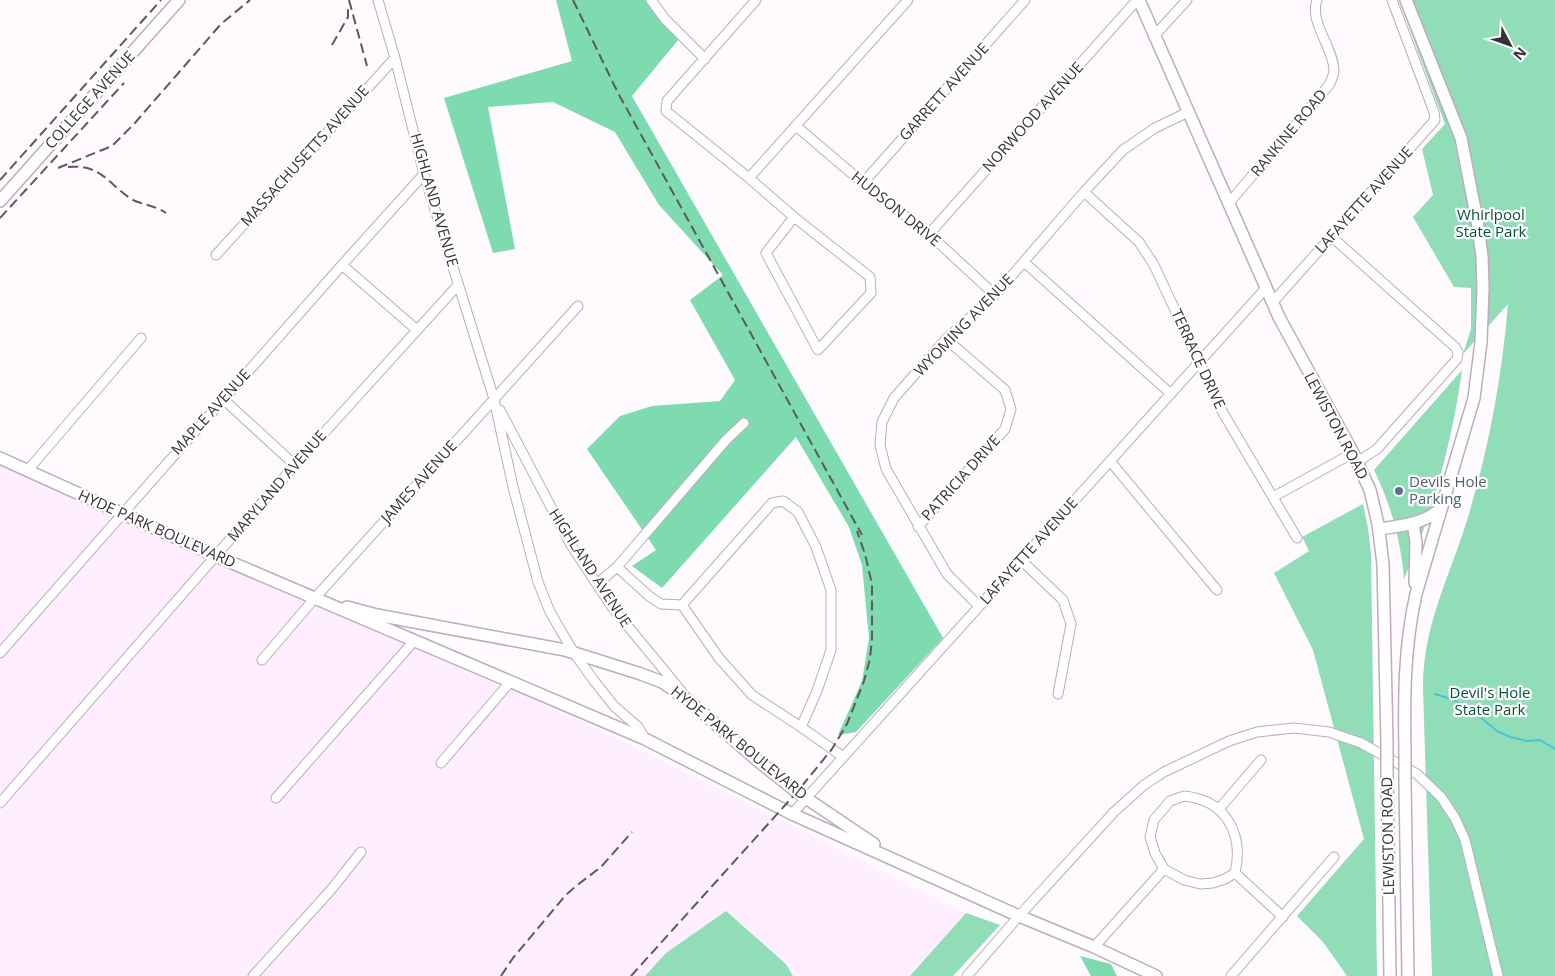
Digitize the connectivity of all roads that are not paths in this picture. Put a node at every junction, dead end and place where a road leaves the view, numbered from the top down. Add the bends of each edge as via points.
1 (179, 0) edge
2 (378, 0) edge
3 (650, 0) edge
4 (756, 0) edge
5 (908, 0) edge
6 (1025, 0) edge
7 (1138, 0) edge
8 (1187, 0) edge
9 (1317, 0) edge
10 (1392, 0) edge
11 (1406, 0) edge
12 (1155, 35) junction
13 (395, 58) junction
14 (705, 59) junction
15 (1188, 112) junction
16 (796, 126) junction
17 (424, 174) junction
18 (749, 178) junction
19 (863, 183) junction
20 (1084, 192) junction
21 (0, 201) edge
22 (1229, 203) junction
23 (794, 217) junction
24 (929, 234) junction
25 (1332, 237) junction
26 (216, 255) dead end
27 (1024, 262) junction
28 (342, 264) junction
29 (458, 286) junction
30 (1266, 288) junction
31 (995, 295) junction
32 (1272, 302) junction
33 (578, 306) dead end
34 (417, 330) junction
35 (141, 338) dead end
36 (946, 339) junction
37 (1199, 362) junction
38 (1171, 394) junction
39 (223, 399) junction
40 (494, 399) junction
41 (744, 423) dead end
42 (0, 458) edge
43 (1355, 458) junction
44 (1110, 461) junction
45 (295, 465) junction
46 (28, 470) junction
47 (1273, 497) junction
48 (1442, 506) junction
49 (122, 514) junction
50 (1413, 523) junction
51 (918, 527) junction
52 (1379, 529) junction
53 (1297, 538) dead end
54 (216, 556) junction
55 (1021, 560) junction
56 (618, 567) junction
57 (597, 584) junction
58 (1217, 590) dead end
59 (314, 599) junction
60 (682, 605) junction
61 (980, 606) junction
62 (1413, 606) junction
63 (414, 642) junction
64 (0, 653) edge
65 (574, 653) junction
66 (262, 660) dead end
67 (511, 681) junction
68 (1058, 694) dead end
69 (688, 700) junction
70 (801, 727) junction
71 (645, 739) junction
72 (842, 756) junction
73 (1261, 760) dead end
74 (441, 763) dead end
75 (276, 798) dead end
76 (806, 798) junction
77 (0, 803) edge
78 (1219, 809) junction
79 (792, 814) junction
80 (361, 852) dead end
81 (1334, 857) dead end
82 (914, 869) junction
83 (1164, 869) junction
84 (1235, 873) junction
85 (1018, 916) junction
86 (1283, 917) junction
87 (1094, 947) junction
88 (253, 976) edge
89 (967, 976) edge
90 (1156, 976) edge
91 (1231, 976) edge
92 (1390, 976) edge
93 (1408, 976) edge
94 (1498, 976) edge

1 - 21 main road, COLLEGE AVENUE
2 - 13 street, HIGHLAND AVENUE
3 - 14 street
4 - 14 street
5 - 16 street
6 - 19 street, GARRETT AVENUE
7 - 12 main road, LEWISTON ROAD
7 - 24 street, NORWOOD AVENUE
8 - 12 street
9 - 22 street, RANKINE ROAD via 1314,8 1316,17 1334,72 1329,85
10 - 25 street, LAFAYETTE AVENUE via 1435,120
11 - 48 main road via 1461,138 1482,256 1477,378 1469,417
12 - 15 main road, LEWISTON ROAD
13 - 17 street, HIGHLAND AVENUE
13 - 26 street, MASSACHUSETTS AVENUE
14 - 18 street via 667,101 666,111
15 - 20 street, WYOMING AVENUE via 1155,128 1123,150
15 - 22 main road, LEWISTON ROAD
16 - 18 street
16 - 19 street, HUDSON DRIVE
17 - 28 street, MAPLE AVENUE
17 - 29 street, HIGHLAND AVENUE
18 - 23 street
19 - 24 street, HUDSON DRIVE
20 - 27 street, WYOMING AVENUE
20 - 37 street, TERRACE DRIVE via 1139,242 1154,265
22 - 30 main road, LEWISTON ROAD
23 - 23 street via 870,277 871,293 818,350 766,253
24 - 31 street, HUDSON DRIVE
25 - 32 street, LAFAYETTE AVENUE
25 - 43 street via 1458,352 1457,359 1377,449
27 - 31 street, WYOMING AVENUE
27 - 38 street
28 - 34 street
28 - 39 street, MAPLE AVENUE
29 - 34 street, MARYLAND AVENUE
29 - 40 street, HIGHLAND AVENUE
30 - 32 main road, LEWISTON ROAD
30 - 37 street, LAFAYETTE AVENUE
31 - 36 street, WYOMING AVENUE
32 - 43 main road, LEWISTON ROAD
33 - 40 street, JAMES AVENUE
34 - 45 street, MARYLAND AVENUE
35 - 46 street
36 - 51 street, WYOMING AVENUE via 894,398 882,422 880,445 886,469
36 - 51 street, PATRICIA DRIVE via 1005,390 1011,409 1005,429
37 - 38 street, LAFAYETTE AVENUE
37 - 47 street, TERRACE DRIVE via 1228,421
38 - 44 street, LAFAYETTE AVENUE
39 - 45 street
39 - 49 street, MAPLE AVENUE
40 - 57 street, HIGHLAND AVENUE via 553,513
40 - 59 street, JAMES AVENUE
40 - 65 street, HIGHLAND AVENUE via 538,582 550,612
41 - 56 street
42 - 46 main road, HYDE PARK BOULEVARD
43 - 47 street
43 - 52 main road, LEWISTON ROAD via 1370,490
44 - 55 street, LAFAYETTE AVENUE
44 - 58 street
45 - 54 street, MARYLAND AVENUE
46 - 49 main road, HYDE PARK BOULEVARD
47 - 53 street, TERRACE DRIVE
48 - 50 main road via 1434,515
48 - 62 main road
49 - 54 main road, HYDE PARK BOULEVARD
49 - 64 street, MAPLE AVENUE
50 - 52 main road
50 - 62 main road via 1416,548
51 - 61 street, WYOMING AVENUE via 947,574
52 - 92 main road, LEWISTON ROAD, bridge via 1384,594
54 - 59 main road, HYDE PARK BOULEVARD
54 - 77 street, MARYLAND AVENUE
55 - 61 street, LAFAYETTE AVENUE
55 - 68 street via 1063,600 1071,624
56 - 57 street
56 - 60 street via 662,604
57 - 69 street, HIGHLAND AVENUE
59 - 63 main road, HYDE PARK BOULEVARD
59 - 65 main road, HYDE PARK BOULEVARD via 377,615
59 - 66 street, JAMES AVENUE
60 - 70 street via 719,658 752,695
60 - 70 street via 772,503 783,501 798,512 816,547 831,590 831,650
61 - 72 street, LAFAYETTE AVENUE
62 - 93 main road, bridge via 1404,677
63 - 67 main road, HYDE PARK BOULEVARD
63 - 75 street
65 - 69 main road, HYDE PARK BOULEVARD via 662,682
65 - 71 street, HIGHLAND AVENUE via 614,706 638,727
67 - 71 main road, HYDE PARK BOULEVARD
67 - 74 street
69 - 76 main road, HYDE PARK BOULEVARD
70 - 72 street
71 - 79 main road, HYDE PARK BOULEVARD
72 - 76 street, LAFAYETTE AVENUE
73 - 78 street
76 - 79 street, LAFAYETTE AVENUE
76 - 82 main road, HYDE PARK BOULEVARD
78 - 83 street via 1195,797 1184,796 1170,801 1154,820 1150,837
78 - 84 street via 1231,825 1238,845
79 - 82 main road, HYDE PARK BOULEVARD
80 - 88 street
81 - 86 street
82 - 85 main road, HYDE PARK BOULEVARD
83 - 84 street via 1200,884 1213,883
83 - 87 street
84 - 86 street
85 - 87 main road, HYDE PARK BOULEVARD
85 - 89 street
85 - 94 street via 1114,812 1150,780 1238,738 1275,729 1312,729 1361,743 1403,765 1423,779 1446,804 1465,840
86 - 91 street
87 - 90 main road, HYDE PARK BOULEVARD

